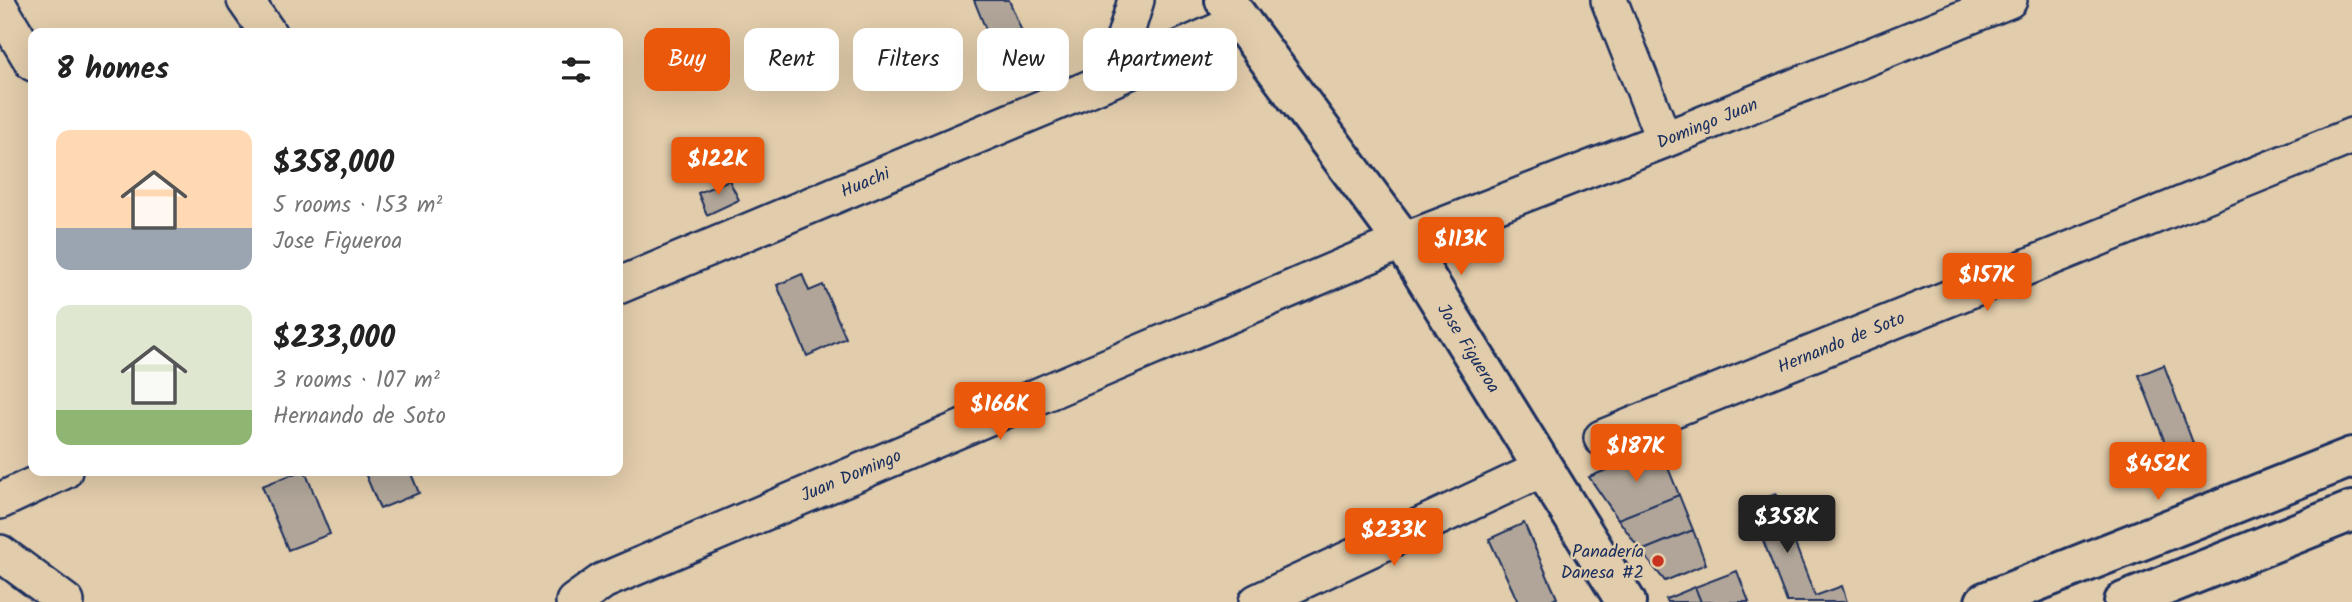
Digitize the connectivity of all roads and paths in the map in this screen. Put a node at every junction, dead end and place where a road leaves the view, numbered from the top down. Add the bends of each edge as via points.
1 (245, 0) edge
2 (1136, 0) edge
3 (1609, 0) edge
4 (2008, 0) edge
5 (0, 8) edge
6 (1233, 11) edge
7 (265, 28) edge
8 (1127, 28) edge
9 (1203, 28) edge
10 (28, 55) edge
11 (1083, 91) edge
12 (2352, 136) edge
13 (1664, 140) junction
14 (1403, 241) junction
15 (623, 284) edge
16 (1602, 438) dead end
17 (2352, 457) edge
18 (1544, 468) junction
19 (53, 476) edge
20 (0, 501) edge
21 (2352, 511) edge
22 (0, 553) edge
23 (66, 602) edge
24 (574, 602) edge
25 (1257, 602) edge
26 (1626, 602) edge
27 (1985, 602) edge
28 (2124, 602) edge

1 - 7 street
2 - 8 street
3 - 13 street
4 - 13 street, Domingo Juan
5 - 10 street
6 - 9 street, Huachi
6 - 14 street, Jose Figueroa
11 - 15 street, Huachi
12 - 16 street, Hernando de Soto
13 - 14 street, Domingo Juan
14 - 18 street, Jose Figueroa
14 - 24 street, Juan Domingo via 603,581
17 - 27 street
18 - 25 street
18 - 26 street, Jose Figueroa
19 - 20 street
21 - 28 street
22 - 23 street

